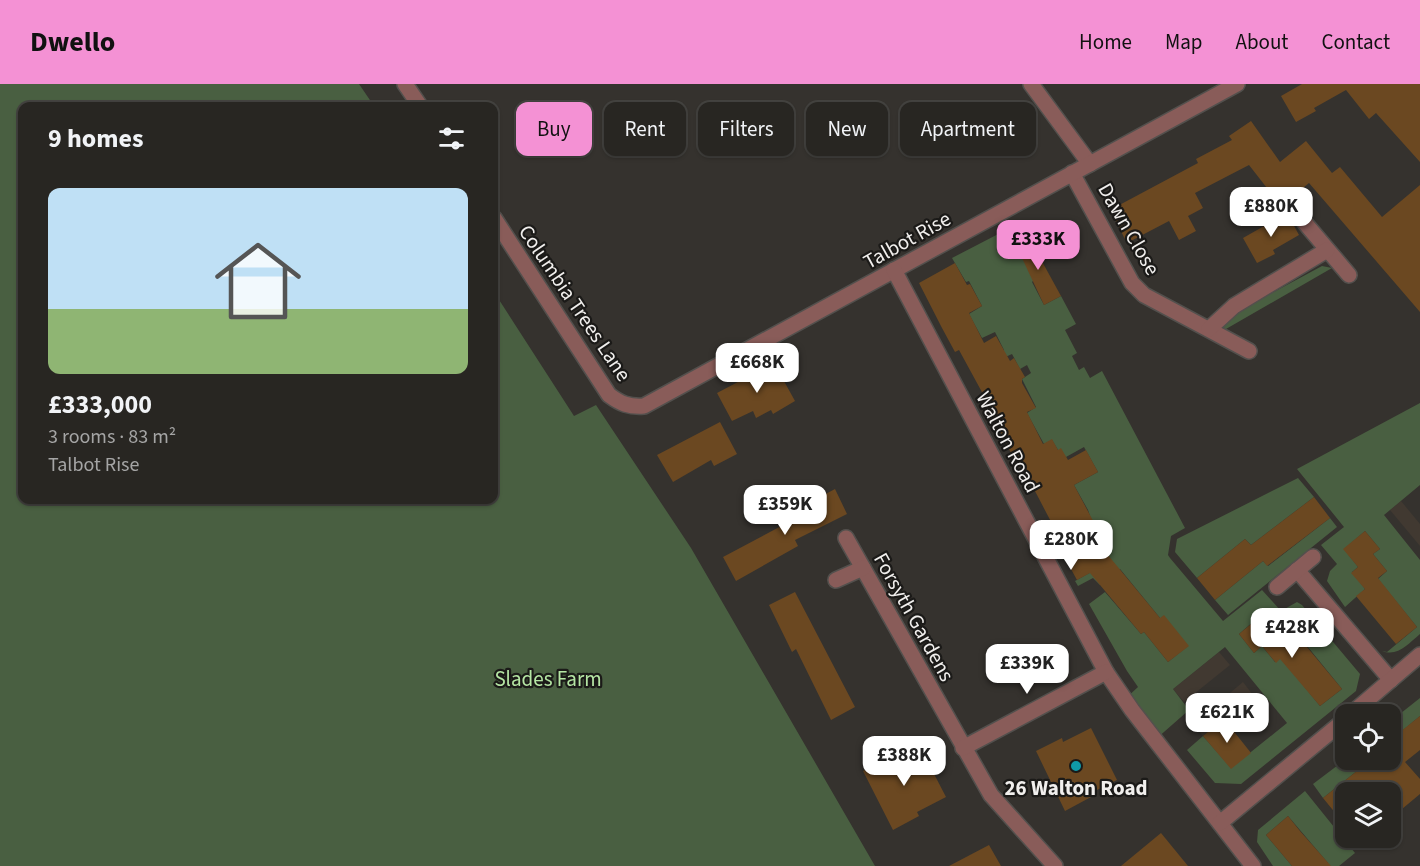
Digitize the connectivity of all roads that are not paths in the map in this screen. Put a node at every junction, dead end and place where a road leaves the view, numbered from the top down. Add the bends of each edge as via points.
1 (405, 84) edge
2 (1031, 84) edge
3 (1237, 84) edge
4 (417, 102) edge
5 (1090, 164) junction
6 (1072, 173) junction
7 (1305, 223) dead end
8 (498, 224) edge
9 (1327, 249) junction
10 (894, 270) junction
11 (1349, 276) dead end
12 (1209, 329) junction
13 (1249, 351) dead end
14 (660, 398) joint
15 (846, 538) dead end
16 (1313, 557) dead end
17 (863, 568) junction
18 (1297, 570) junction
19 (836, 580) dead end
20 (1277, 587) dead end
21 (1420, 655) edge
22 (1106, 672) junction
23 (1391, 680) junction
24 (1363, 704) edge
25 (1335, 728) edge
26 (963, 748) junction
27 (1220, 823) junction
28 (1055, 866) edge
29 (1253, 866) edge

1 - 4 street
2 - 5 street
3 - 5 street, Talbot Rise
5 - 6 street, Talbot Rise
6 - 10 street, Talbot Rise
6 - 12 street, Dawn Close via 1132,283 1144,295
7 - 9 street
8 - 14 street, Columbia Trees Lane via 609,394 629,407 644,406
9 - 11 street
9 - 12 street via 1234,306
10 - 14 street, Talbot Rise
10 - 22 street, Walton Road
12 - 13 street, Dawn Close
15 - 17 street, Forsyth Gardens
16 - 18 street
17 - 19 street
17 - 26 street, Forsyth Gardens
18 - 20 street
18 - 23 street
21 - 23 street
22 - 26 street
22 - 27 street, Walton Road
23 - 24 street
25 - 27 street
26 - 28 street, Forsyth Gardens via 990,795
27 - 29 street, Walton Road

